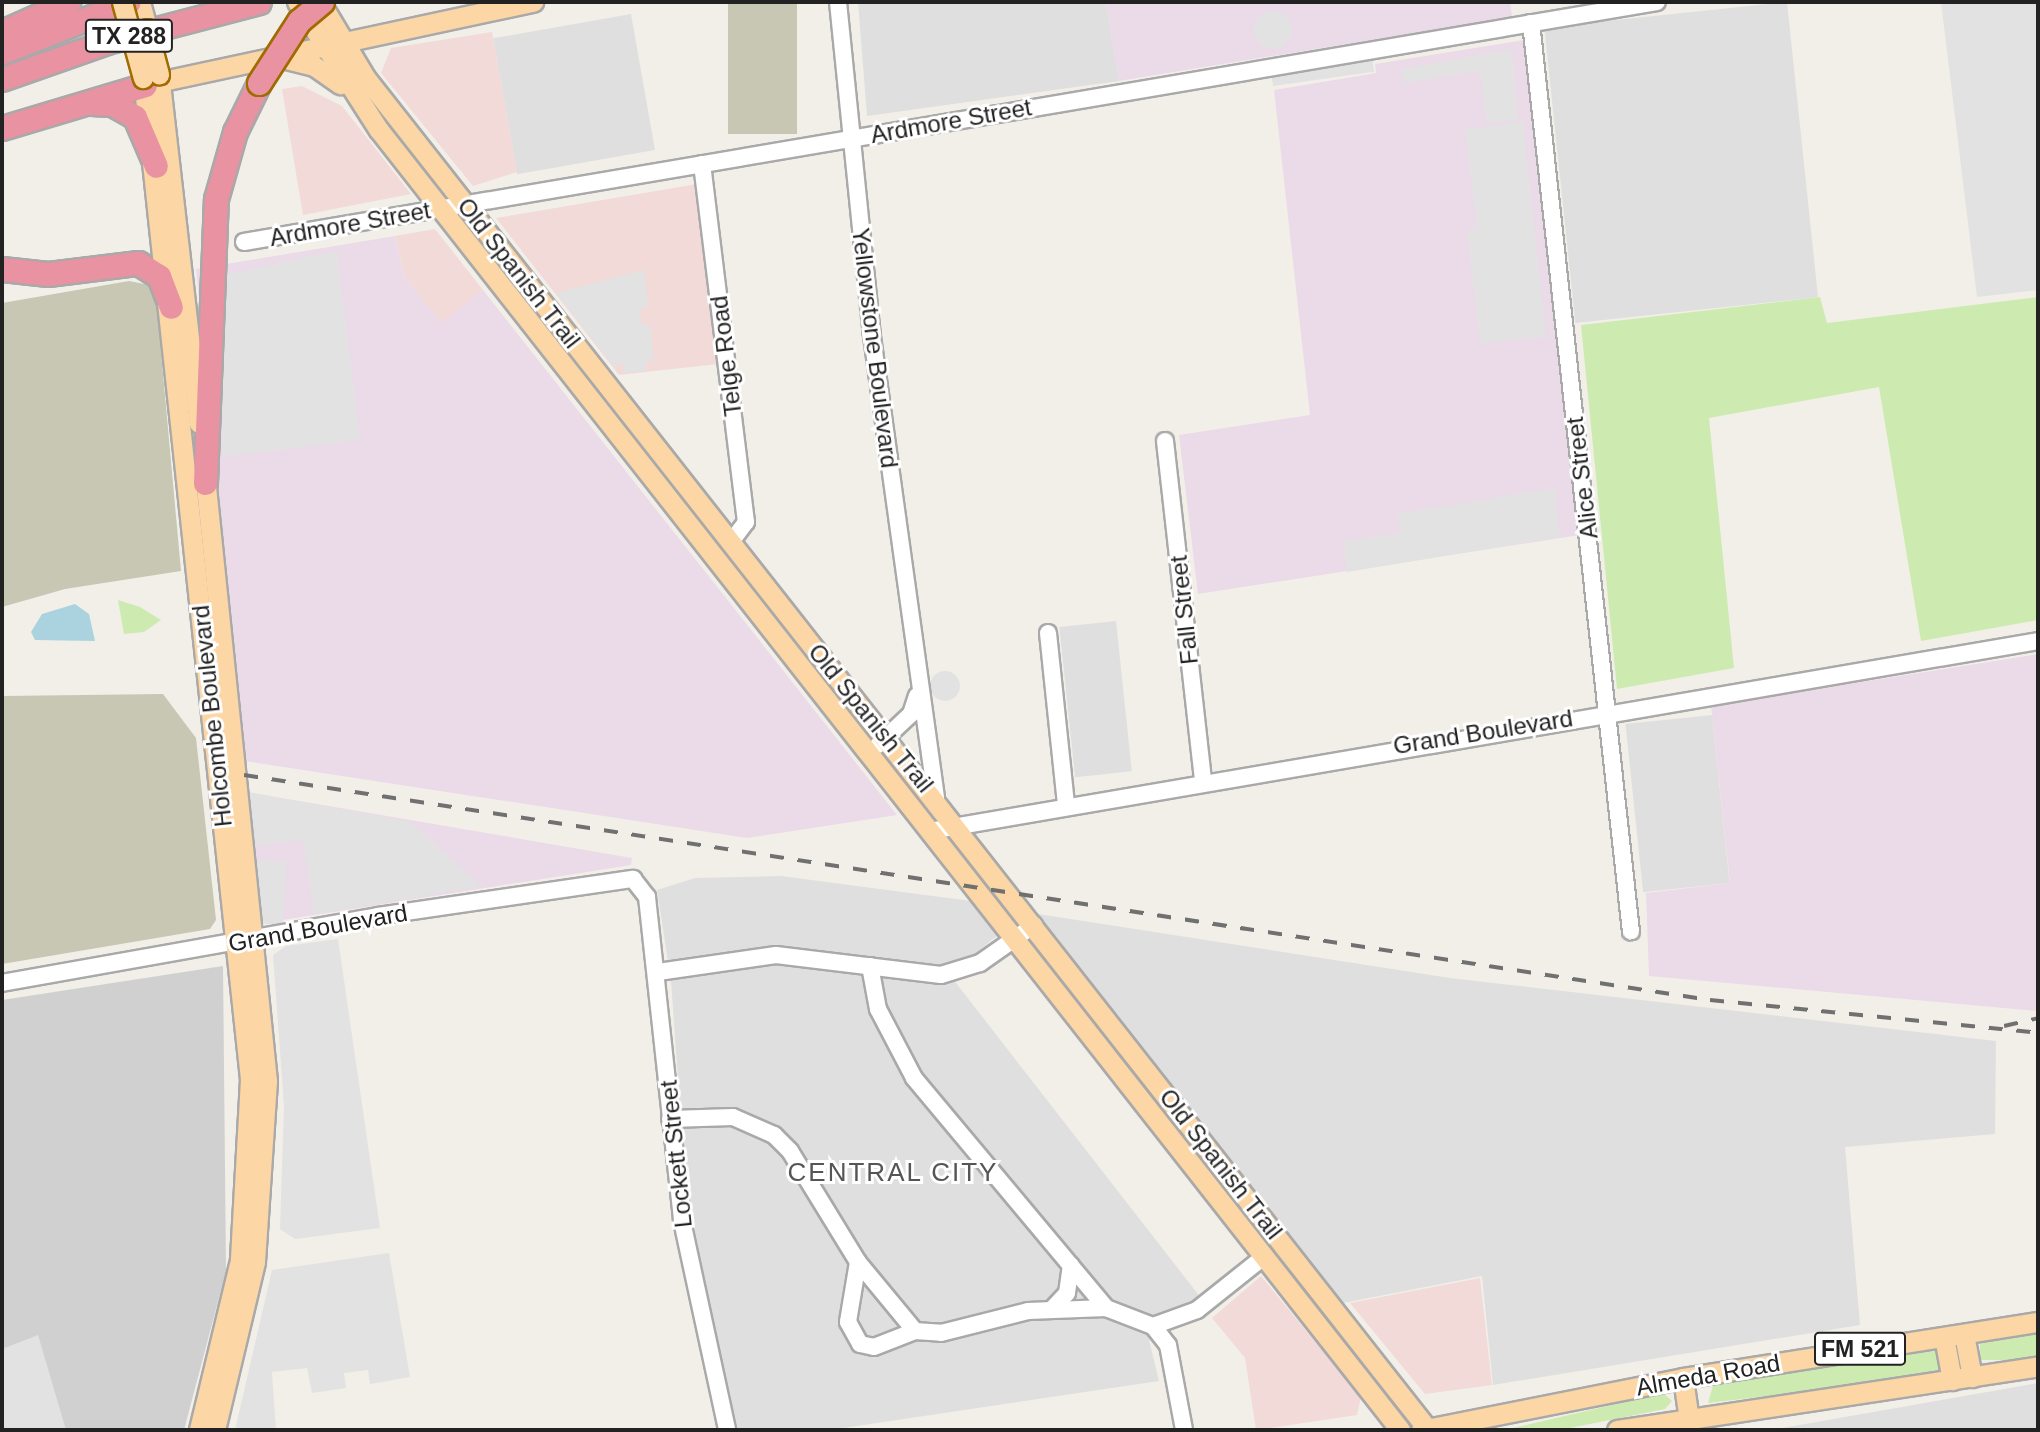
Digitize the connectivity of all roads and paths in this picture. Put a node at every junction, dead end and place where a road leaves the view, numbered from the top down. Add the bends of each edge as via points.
1 (69, 2) edge
2 (122, 2) edge
3 (129, 2) edge
4 (140, 2) edge
5 (259, 2) edge
6 (297, 2) edge
7 (534, 2) edge
8 (838, 2) edge
9 (1657, 2) edge
10 (324, 7) edge
11 (1531, 23) junction
12 (2, 32) edge
13 (377, 36) junction
14 (343, 43) junction
15 (321, 48) junction
16 (2, 52) edge
17 (278, 57) junction
18 (202, 73) junction
19 (2, 79) edge
20 (152, 79) junction
21 (374, 88) junction
22 (356, 101) junction
23 (81, 103) junction
24 (2, 128) edge
25 (849, 138) junction
26 (168, 140) junction
27 (702, 164) junction
28 (156, 166) junction
29 (465, 204) junction
30 (440, 208) junction
31 (244, 242) dead end
32 (2, 269) edge
33 (171, 307) junction
34 (564, 330) junction
35 (547, 344) junction
36 (1165, 441) dead end
37 (670, 465) junction
38 (653, 479) junction
39 (205, 483) junction
40 (731, 542) junction
41 (747, 562) junction
42 (730, 576) junction
43 (1048, 633) dead end
44 (2038, 641) edge
45 (834, 672) junction
46 (817, 686) junction
47 (918, 694) junction
48 (1605, 713) junction
49 (886, 738) junction
50 (869, 753) junction
51 (1203, 780) junction
52 (937, 802) junction
53 (1066, 804) junction
54 (954, 825) junction
55 (930, 831) junction
56 (634, 879) joint
57 (1034, 925) junction
58 (1632, 932) dead end
59 (1015, 939) junction
60 (245, 942) junction
61 (870, 966) junction
62 (658, 972) junction
63 (2, 983) edge
64 (1139, 1059) junction
65 (1122, 1074) junction
66 (670, 1119) junction
67 (1236, 1184) junction
68 (1220, 1198) junction
69 (1283, 1243) junction
70 (1265, 1256) junction
71 (858, 1262) junction
72 (1071, 1265) junction
73 (1324, 1296) junction
74 (1054, 1307) junction
75 (1106, 1308) junction
76 (1305, 1308) junction
77 (1197, 1310) junction
78 (2038, 1322) edge
79 (1153, 1326) junction
80 (915, 1331) junction
81 (1964, 1334) junction
82 (1944, 1337) junction
83 (1169, 1351) junction
84 (2038, 1366) edge
85 (1972, 1377) junction
86 (1683, 1378) junction
87 (1952, 1380) junction
88 (1689, 1420) junction
89 (199, 1430) edge
90 (215, 1430) edge
91 (727, 1430) edge
92 (1184, 1430) edge
93 (1400, 1430) edge
94 (1426, 1430) edge
95 (1617, 1430) edge

1 - 12 highway
2 - 20 main road, Holcombe Boulevard, bridge
3 - 16 highway
4 - 20 main road, Holcombe Boulevard, bridge
5 - 19 highway, TX 288 via 107,42
6 - 15 main road, Old Spanish Trail
7 - 13 main road
8 - 25 street, Yellowstone Boulevard
9 - 11 street, Ardmore Street
10 - 14 main road, Old Spanish Trail
10 - 39 highway, bridge via 299,22 259,83 235,132 216,199
11 - 25 street, Ardmore Street
11 - 48 street, Alice Street
13 - 14 main road
13 - 21 main road via 364,53
14 - 15 main road
14 - 21 main road, Old Spanish Trail
15 - 17 main road
15 - 22 main road, Old Spanish Trail
17 - 18 main road
17 - 22 main road via 326,72
18 - 20 main road
18 - 26 main road via 175,101
20 - 23 highway
20 - 26 main road, Holcombe Boulevard
20 - 28 main road, Holcombe Boulevard
21 - 29 main road, Old Spanish Trail
22 - 30 main road, Old Spanish Trail
23 - 24 highway
23 - 28 highway via 112,104 135,117
25 - 27 street, Ardmore Street
25 - 47 street, Yellowstone Boulevard
26 - 39 main road, Holcombe Boulevard
27 - 29 street, Ardmore Street
27 - 40 street, Telge Road via 746,522
28 - 33 main road, Holcombe Boulevard
29 - 30 street, Ardmore Street
29 - 34 main road, Old Spanish Trail
30 - 31 street, Ardmore Street
30 - 35 main road, Old Spanish Trail
32 - 33 highway via 48,274 138,263 159,276
33 - 60 main road, Holcombe Boulevard
34 - 35 main road
34 - 37 main road, Old Spanish Trail
35 - 38 main road, Old Spanish Trail
36 - 51 street, Fall Street
37 - 38 main road
37 - 40 main road, Old Spanish Trail
38 - 42 main road, Old Spanish Trail
39 - 60 main road, Holcombe Boulevard
40 - 41 main road, Old Spanish Trail
41 - 42 main road
41 - 45 main road, Old Spanish Trail
42 - 46 main road, Old Spanish Trail
43 - 53 street
44 - 48 street, Grand Boulevard
45 - 46 main road
45 - 49 main road, Old Spanish Trail
46 - 50 main road, Old Spanish Trail
47 - 49 street via 911,714
47 - 52 street, Yellowstone Boulevard
48 - 51 street, Grand Boulevard
48 - 58 street, Alice Street
49 - 50 street
49 - 52 main road, Old Spanish Trail
50 - 55 main road, Old Spanish Trail
51 - 53 street, Grand Boulevard
52 - 54 main road, Old Spanish Trail
53 - 54 street, Grand Boulevard
54 - 55 street, Grand Boulevard
54 - 57 main road, Old Spanish Trail
55 - 59 main road, Old Spanish Trail
56 - 60 street, Grand Boulevard via 614,877
56 - 62 street, Lockett Street via 647,897
57 - 59 street
57 - 64 main road, Old Spanish Trail
59 - 61 street via 980,963 941,975
59 - 65 main road, Old Spanish Trail
60 - 63 street, Grand Boulevard
60 - 89 main road, Holcombe Boulevard via 248,1191 229,1314
60 - 90 main road, Holcombe Boulevard via 267,1081 264,1194 240,1337
61 - 62 street via 776,955
61 - 72 street via 878,1009 914,1078
62 - 66 street, Lockett Street
64 - 65 main road
64 - 67 main road, Old Spanish Trail
65 - 68 main road, Old Spanish Trail
66 - 71 street via 733,1117 774,1135 801,1165
66 - 91 street, Lockett Street via 690,1268
67 - 68 main road
67 - 69 main road, Old Spanish Trail
68 - 70 main road, Old Spanish Trail
69 - 70 main road
69 - 73 main road, Old Spanish Trail
70 - 76 main road, Old Spanish Trail
70 - 77 street
71 - 80 street
71 - 80 street via 851,1334 874,1347
72 - 74 street via 1067,1293
72 - 75 street
73 - 76 main road
73 - 94 main road, Old Spanish Trail
74 - 75 street
74 - 80 street via 941,1333
75 - 79 street
76 - 93 main road, Old Spanish Trail
77 - 79 street
77 - 83 street
78 - 81 main road, Almeda Road / FM 521
79 - 83 street
81 - 82 main road, Almeda Road / FM 521
81 - 85 main road
82 - 86 main road, Almeda Road / FM 521
82 - 87 main road
83 - 92 street
84 - 85 main road, Almeda Road / FM 521
85 - 87 main road, Almeda Road / FM 521
86 - 88 main road
86 - 94 main road, Almeda Road / FM 521
87 - 88 main road, Almeda Road / FM 521
88 - 95 main road, Almeda Road / FM 521

